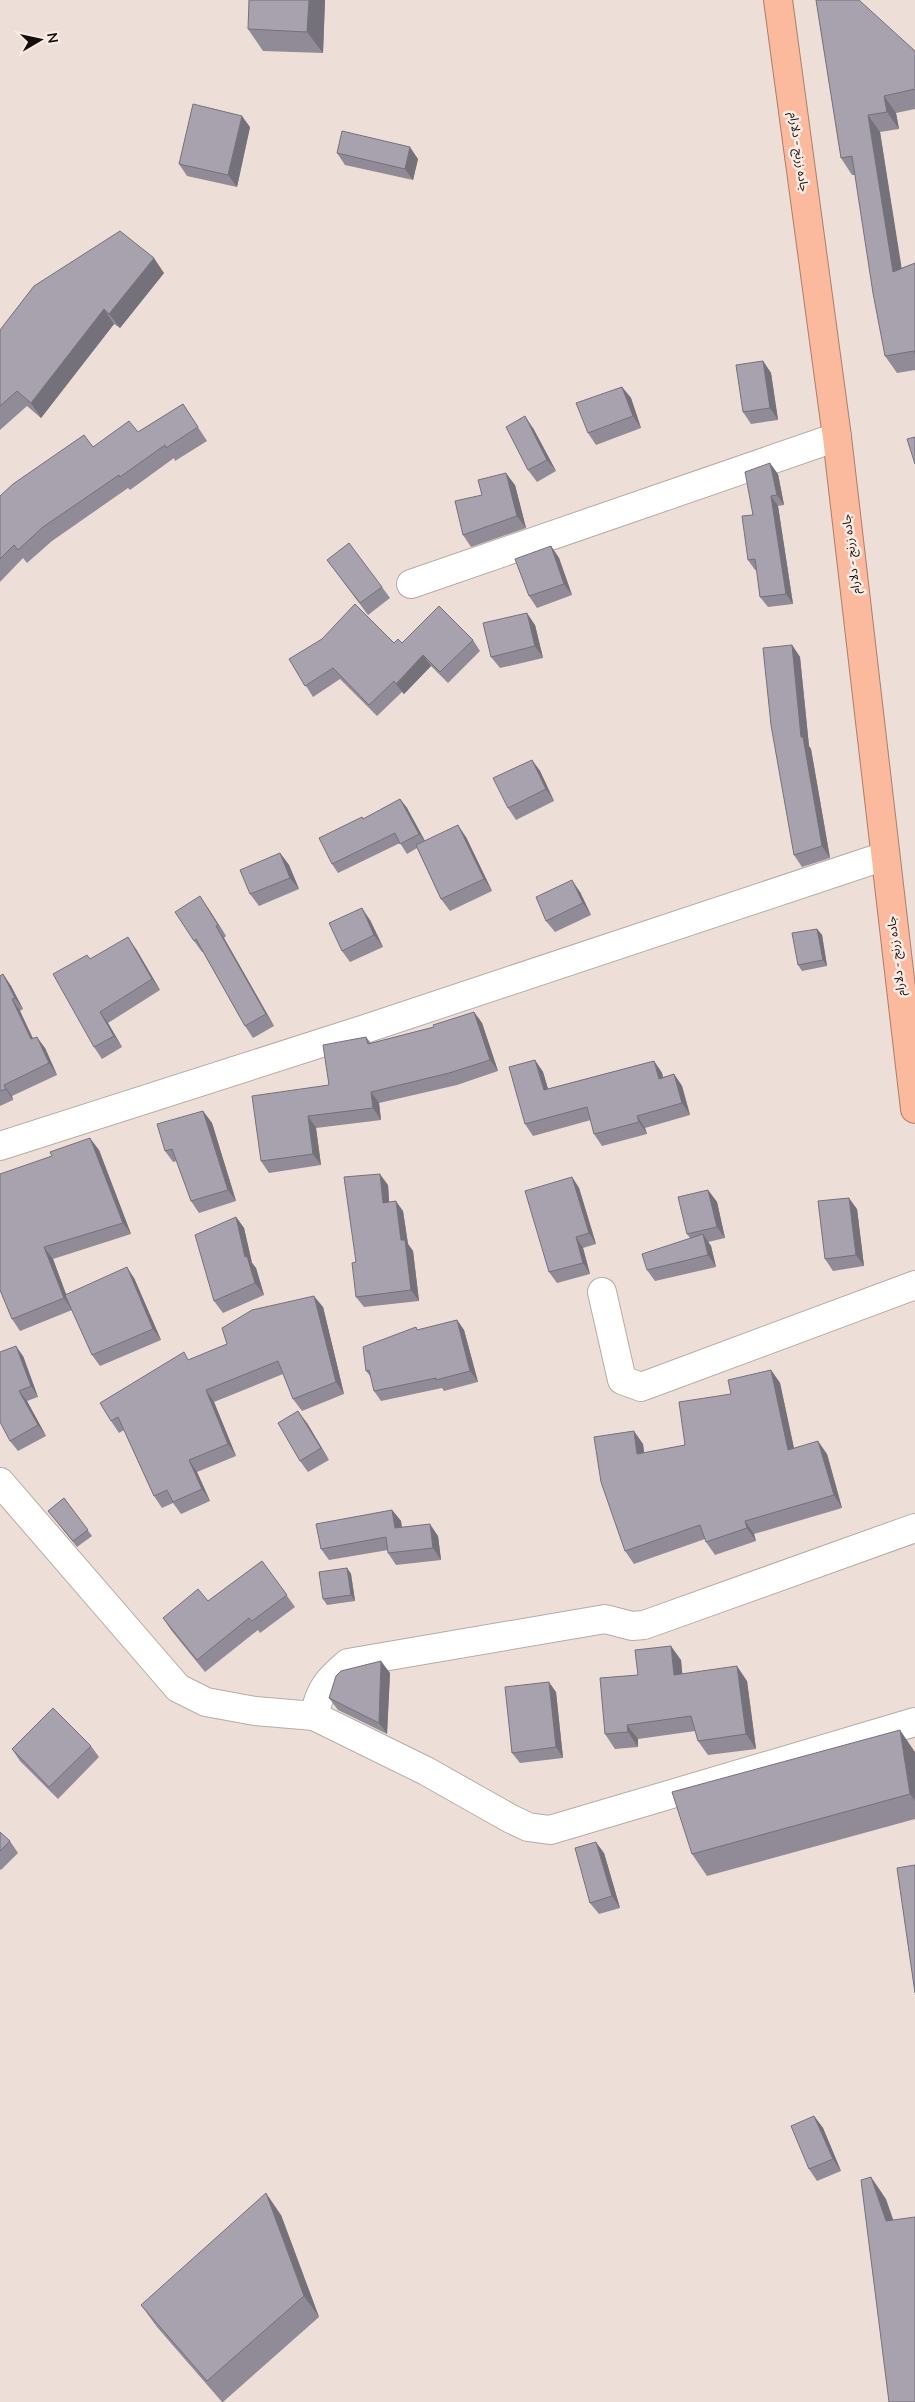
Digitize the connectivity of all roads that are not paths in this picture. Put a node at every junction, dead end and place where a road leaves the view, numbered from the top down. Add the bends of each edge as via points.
1 (778, 0) edge
2 (837, 437) junction
3 (411, 584) dead end
4 (885, 856) junction
5 (915, 1109) edge
6 (0, 1146) edge
7 (915, 1285) edge
8 (602, 1292) dead end
9 (0, 1482) edge
10 (915, 1528) edge
11 (314, 1716) junction
12 (915, 1722) edge

1 - 2 highway, جاده زرنج - دلارام
2 - 3 street
2 - 4 highway, جاده زرنج - دلارام
4 - 5 highway, جاده زرنج - دلارام
4 - 6 street
7 - 8 street via 641,1387 622,1380
9 - 11 street via 178,1688 206,1702 254,1711
10 - 11 street via 644,1626 605,1619 348,1663 330,1678 319,1694
11 - 12 street via 426,1771 511,1819 528,1827 550,1830

